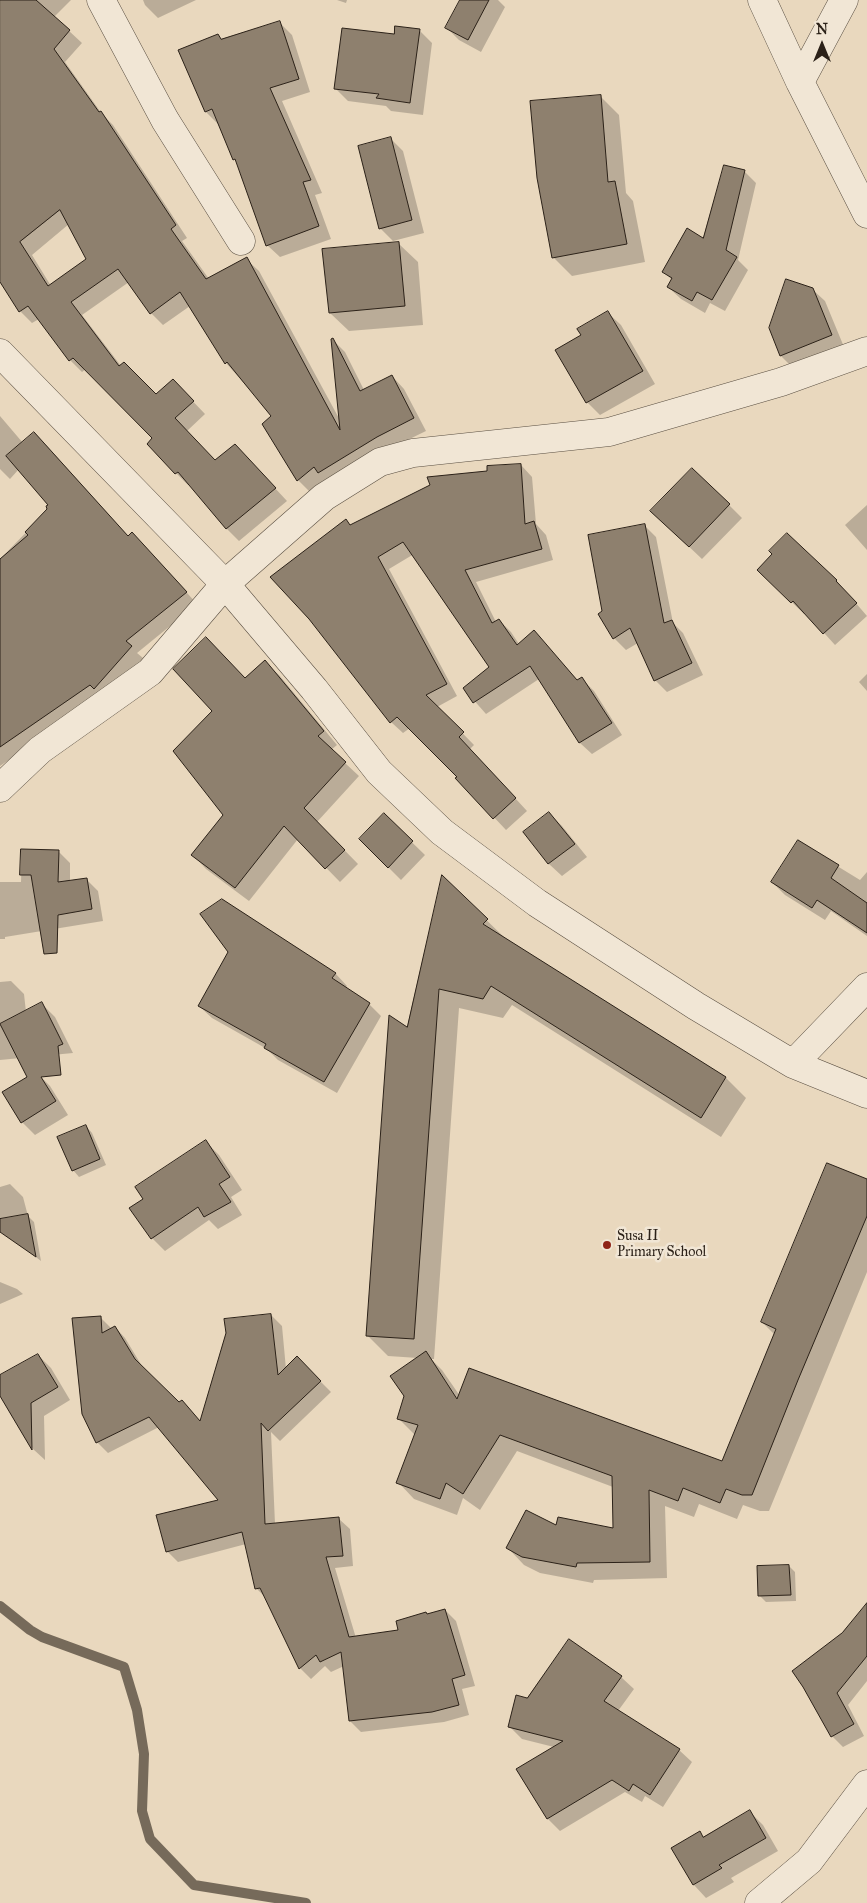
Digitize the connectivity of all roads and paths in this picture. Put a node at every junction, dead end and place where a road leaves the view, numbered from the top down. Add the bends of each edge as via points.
1 (101, 0) edge
2 (762, 0) edge
3 (844, 0) edge
4 (800, 82) junction
5 (867, 214) edge
6 (241, 241) dead end
7 (867, 351) edge
8 (0, 354) edge
9 (225, 584) junction
10 (0, 788) edge
11 (867, 987) edge
12 (793, 1064) junction
13 (867, 1094) edge
14 (867, 1784) edge
15 (759, 1903) edge

1 - 6 street via 165,120
2 - 4 street
3 - 4 street
4 - 5 street
7 - 9 street via 781,382 610,432 413,453 380,462 324,497
8 - 9 street
9 - 10 street via 150,672 40,750
9 - 12 street via 379,772 442,832 537,903 696,1006
11 - 12 street
12 - 13 street
14 - 15 street via 809,1862

